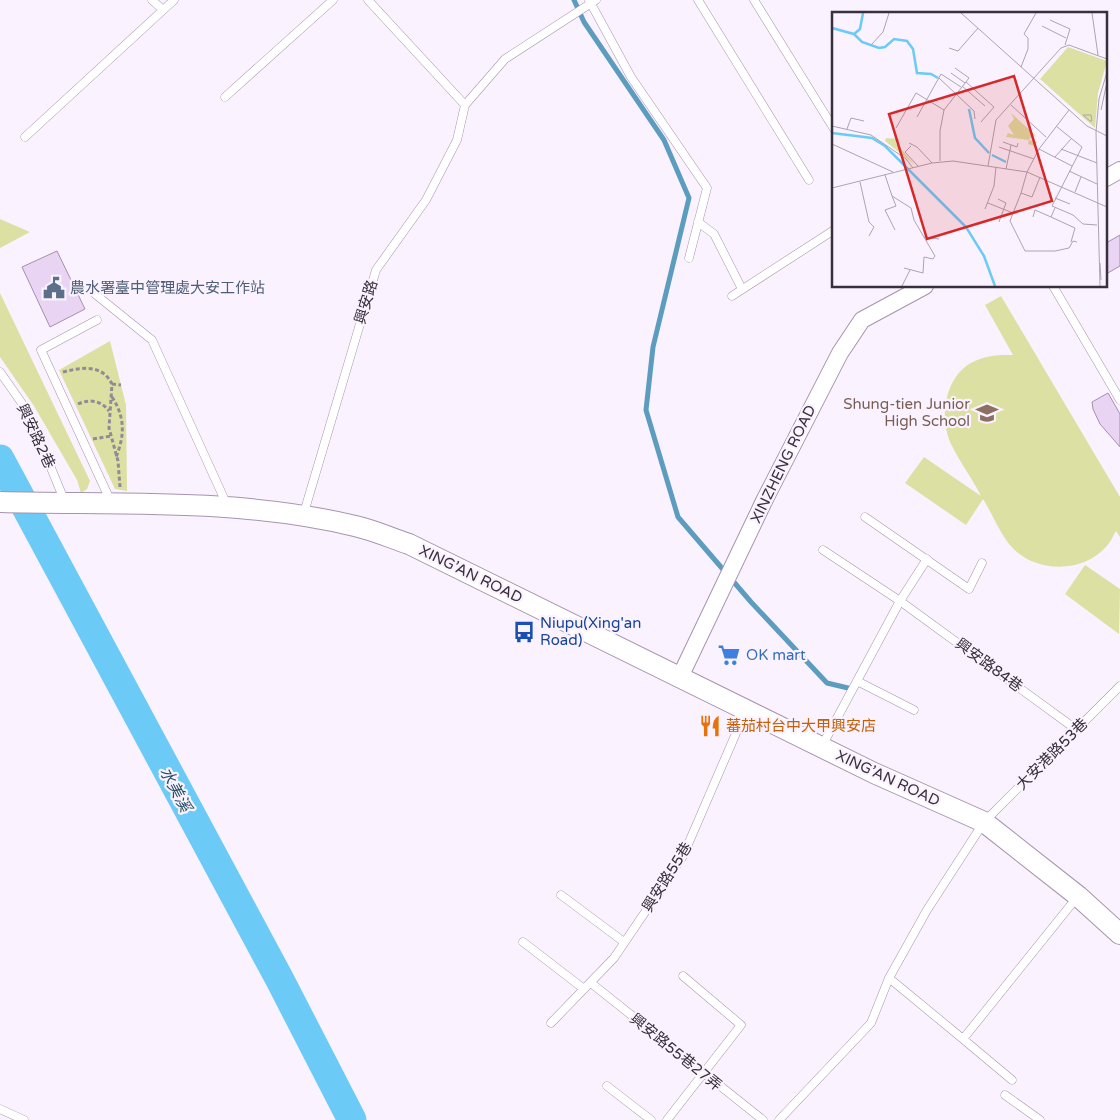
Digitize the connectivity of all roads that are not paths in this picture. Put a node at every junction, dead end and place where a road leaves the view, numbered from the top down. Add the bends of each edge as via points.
1 (152, 0) edge
2 (174, 0) edge
3 (333, 0) edge
4 (368, 0) edge
5 (698, 0) edge
6 (754, 0) edge
7 (592, 1) edge
8 (163, 10) junction
9 (225, 97) dead end
10 (465, 105) junction
11 (832, 126) edge
12 (25, 137) dead end
13 (1120, 170) edge
14 (1108, 177) edge
15 (809, 180) dead end
16 (698, 222) junction
17 (832, 231) edge
18 (689, 258) dead end
19 (921, 288) edge
20 (1054, 288) edge
21 (742, 290) junction
22 (95, 294) dead end
23 (732, 296) dead end
24 (97, 320) dead end
25 (0, 372) edge
26 (1120, 400) edge
27 (116, 497) junction
28 (0, 502) edge
29 (66, 504) junction
30 (228, 507) junction
31 (303, 516) junction
32 (864, 517) dead end
33 (822, 550) dead end
34 (927, 559) junction
35 (982, 563) dead end
36 (900, 601) junction
37 (680, 677) junction
38 (857, 681) junction
39 (1120, 686) edge
40 (747, 708) junction
41 (914, 710) dead end
42 (1077, 730) junction
43 (822, 746) junction
44 (984, 822) junction
45 (561, 895) dead end
46 (1078, 896) junction
47 (1120, 934) edge
48 (523, 942) dead end
49 (624, 942) junction
50 (683, 976) dead end
51 (889, 978) junction
52 (588, 986) junction
53 (551, 1023) dead end
54 (962, 1039) junction
55 (702, 1073) junction
56 (1012, 1080) dead end
57 (607, 1086) dead end
58 (1005, 1095) dead end
59 (0, 1109) edge
60 (24, 1120) edge
61 (651, 1120) edge
62 (667, 1120) edge
63 (763, 1120) edge
64 (779, 1120) edge
65 (1040, 1120) edge

1 - 8 lane
2 - 8 lane
3 - 9 lane
4 - 10 lane
5 - 15 lane
6 - 11 lane
7 - 10 lane, 興安路 via 505,59
7 - 16 lane via 631,77 707,188
8 - 12 lane
10 - 31 lane, 興安路 via 457,140 426,200 376,270
13 - 14 street
16 - 18 lane
16 - 21 lane via 714,234
17 - 21 lane
19 - 37 street, XINZHENG ROAD via 862,320 840,353 769,490
20 - 26 lane
21 - 23 lane
22 - 30 lane via 152,340
24 - 27 lane via 41,350 83,442
25 - 29 lane, 興安路2巷 via 28,412
27 - 29 street, XING’AN ROAD
27 - 30 street, XING’AN ROAD
28 - 29 street, XING’AN ROAD
30 - 31 street, XING’AN ROAD
31 - 37 street, XING’AN ROAD via 356,526 409,544
32 - 34 lane
33 - 36 lane, 興安路84巷
34 - 35 lane via 969,589
34 - 36 lane
36 - 38 lane
36 - 42 lane, 興安路84巷
37 - 40 street, XING’AN ROAD
38 - 41 lane
38 - 43 lane
39 - 42 lane, 大安港路53巷
40 - 43 street, XING’AN ROAD
40 - 49 lane, 興安路55巷 via 683,856
42 - 44 lane, 大安港路53巷
43 - 44 street, XING’AN ROAD
44 - 46 street, XING’AN ROAD
44 - 51 lane, 大安港路53巷
45 - 49 lane
46 - 47 street, XING’AN ROAD
46 - 54 lane
48 - 52 lane, 興安路55巷27弄
49 - 52 lane, 興安路55巷
50 - 55 lane via 740,1025
51 - 54 lane
51 - 64 lane, 大安港路53巷 via 871,1023
52 - 53 lane, 興安路55巷
52 - 55 lane, 興安路55巷27弄
54 - 56 lane
55 - 62 lane
55 - 63 lane, 興安路55巷27弄
57 - 61 lane
58 - 65 lane
59 - 60 lane

